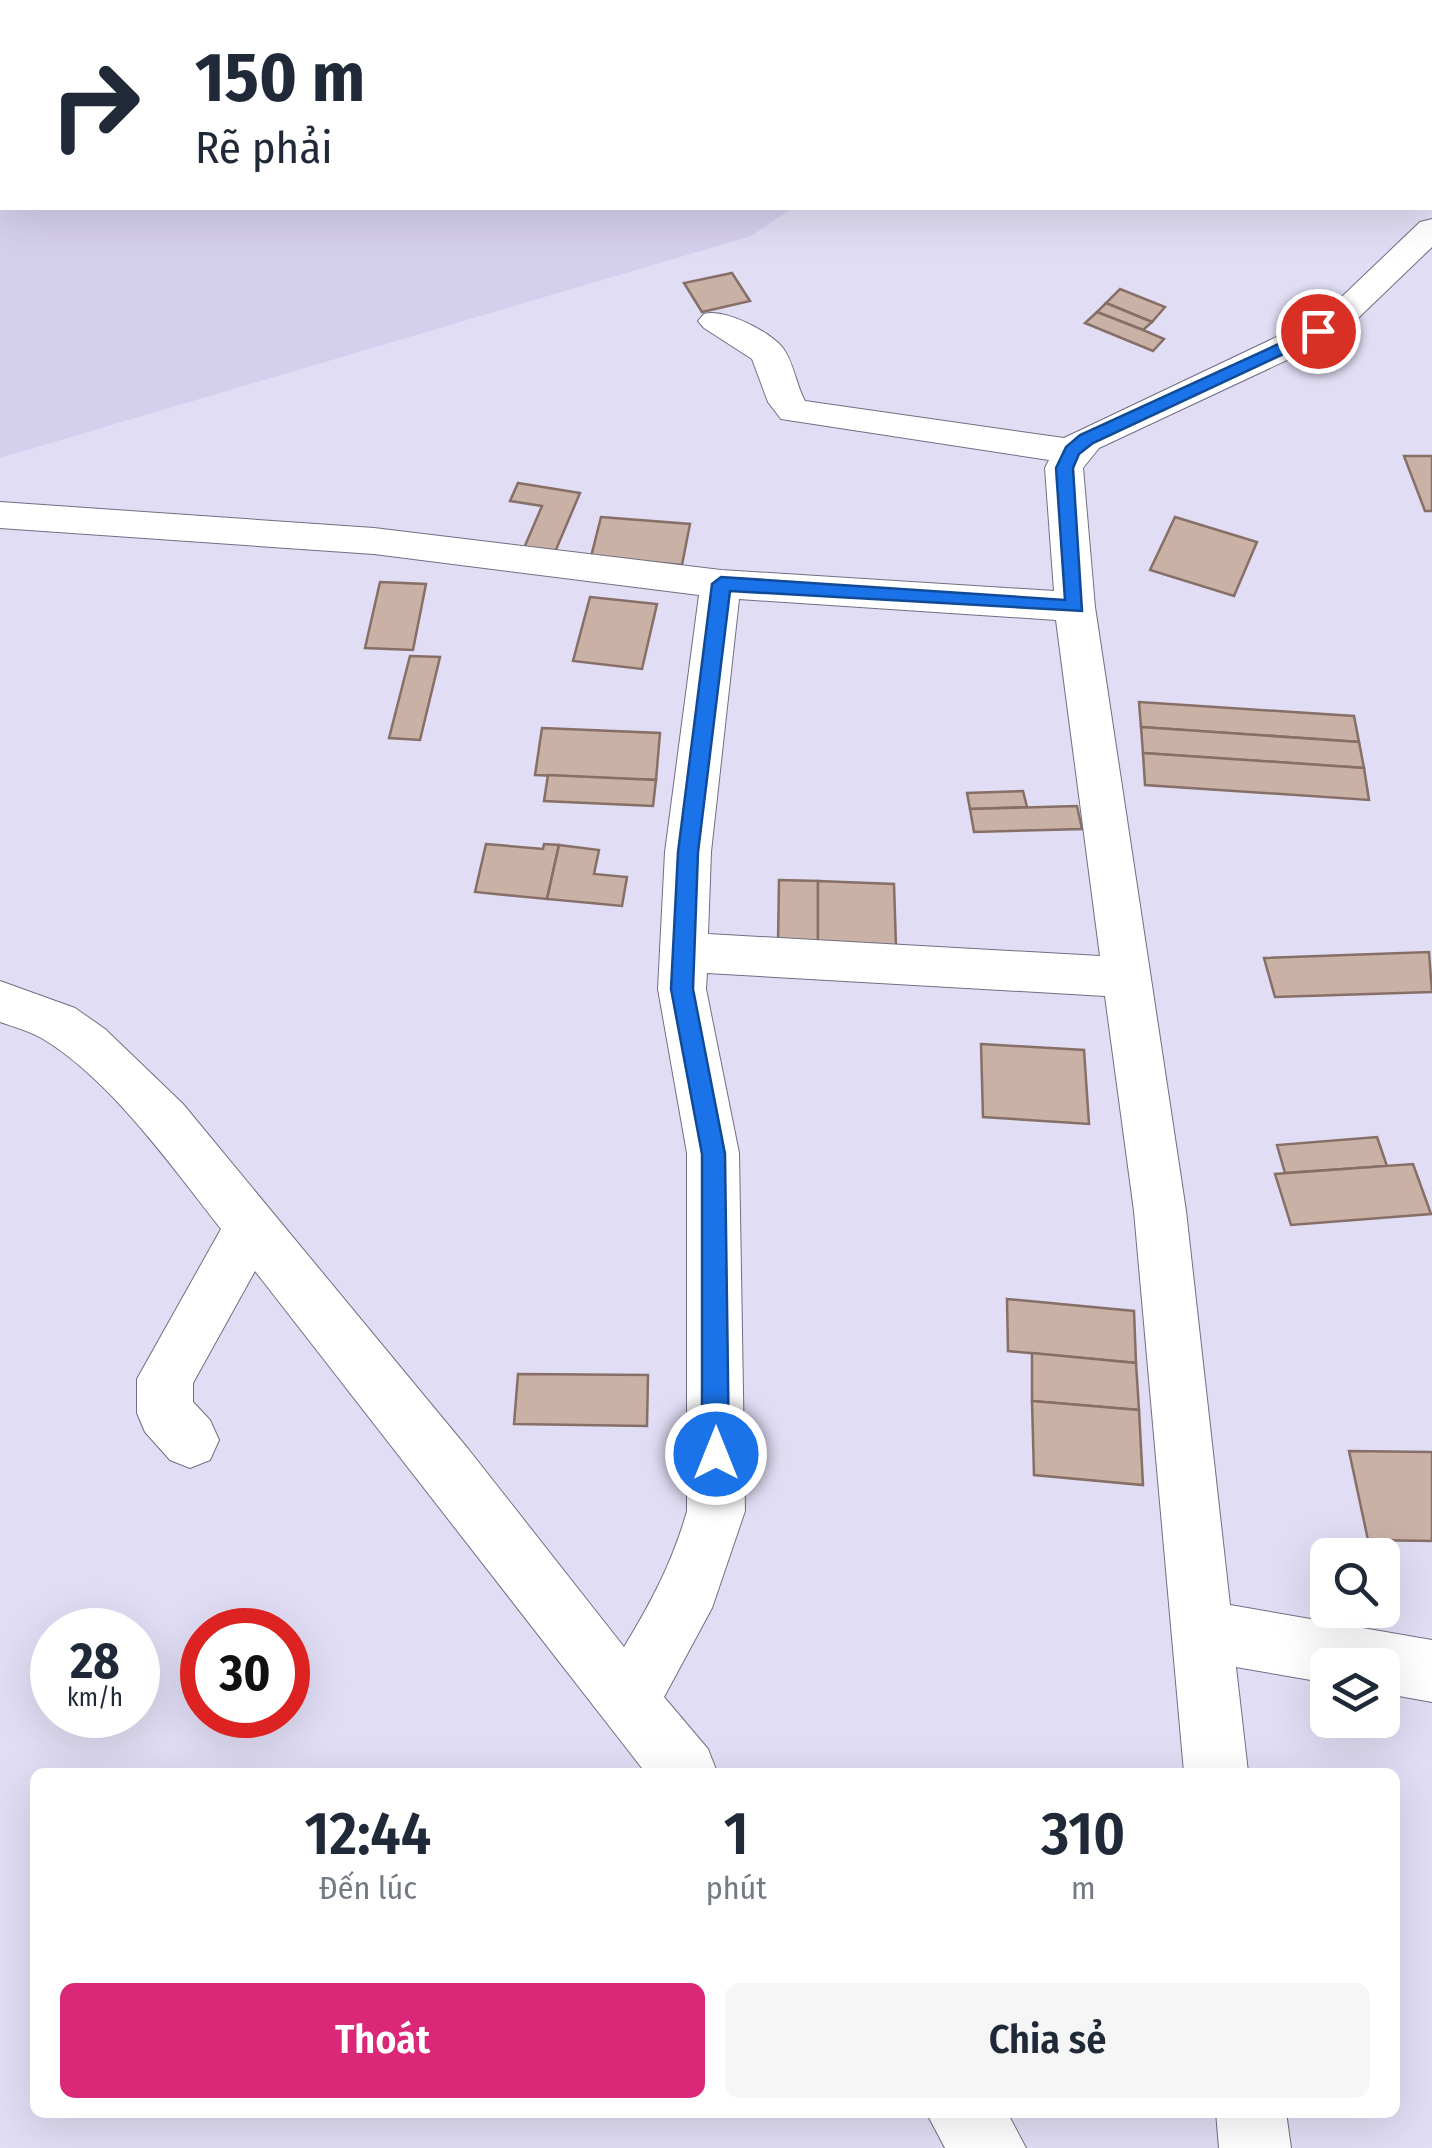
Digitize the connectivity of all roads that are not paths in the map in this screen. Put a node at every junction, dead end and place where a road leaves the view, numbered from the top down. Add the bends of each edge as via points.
1 (1432, 229) edge
2 (716, 321) dead end
3 (1072, 451) junction
4 (0, 515) edge
5 (721, 584) junction
6 (1075, 607) junction
7 (683, 952) junction
8 (1127, 977) junction
9 (0, 1001) edge
10 (251, 1227) junction
11 (190, 1440) dead end
12 (1200, 1630) junction
13 (1432, 1671) edge
14 (626, 1700) junction
15 (682, 1768) edge
16 (1216, 1768) edge
17 (966, 2118) edge
18 (1252, 2118) edge
19 (990, 2148) edge
20 (1254, 2148) edge

1 - 3 street via 1330,324
2 - 3 street via 768,353 794,412
3 - 6 street via 1064,468
4 - 5 street via 374,541
5 - 6 street
5 - 7 street via 688,852
6 - 8 street
7 - 8 street
7 - 14 street via 682,989 713,1154 716,1511 704,1562 682,1610
8 - 12 street via 1160,1211
9 - 10 street via 58,1023 88,1044 165,1120
10 - 11 street via 164,1379 165,1413
10 - 14 street
12 - 13 street
12 - 16 street
14 - 15 street
17 - 19 street
18 - 20 street

